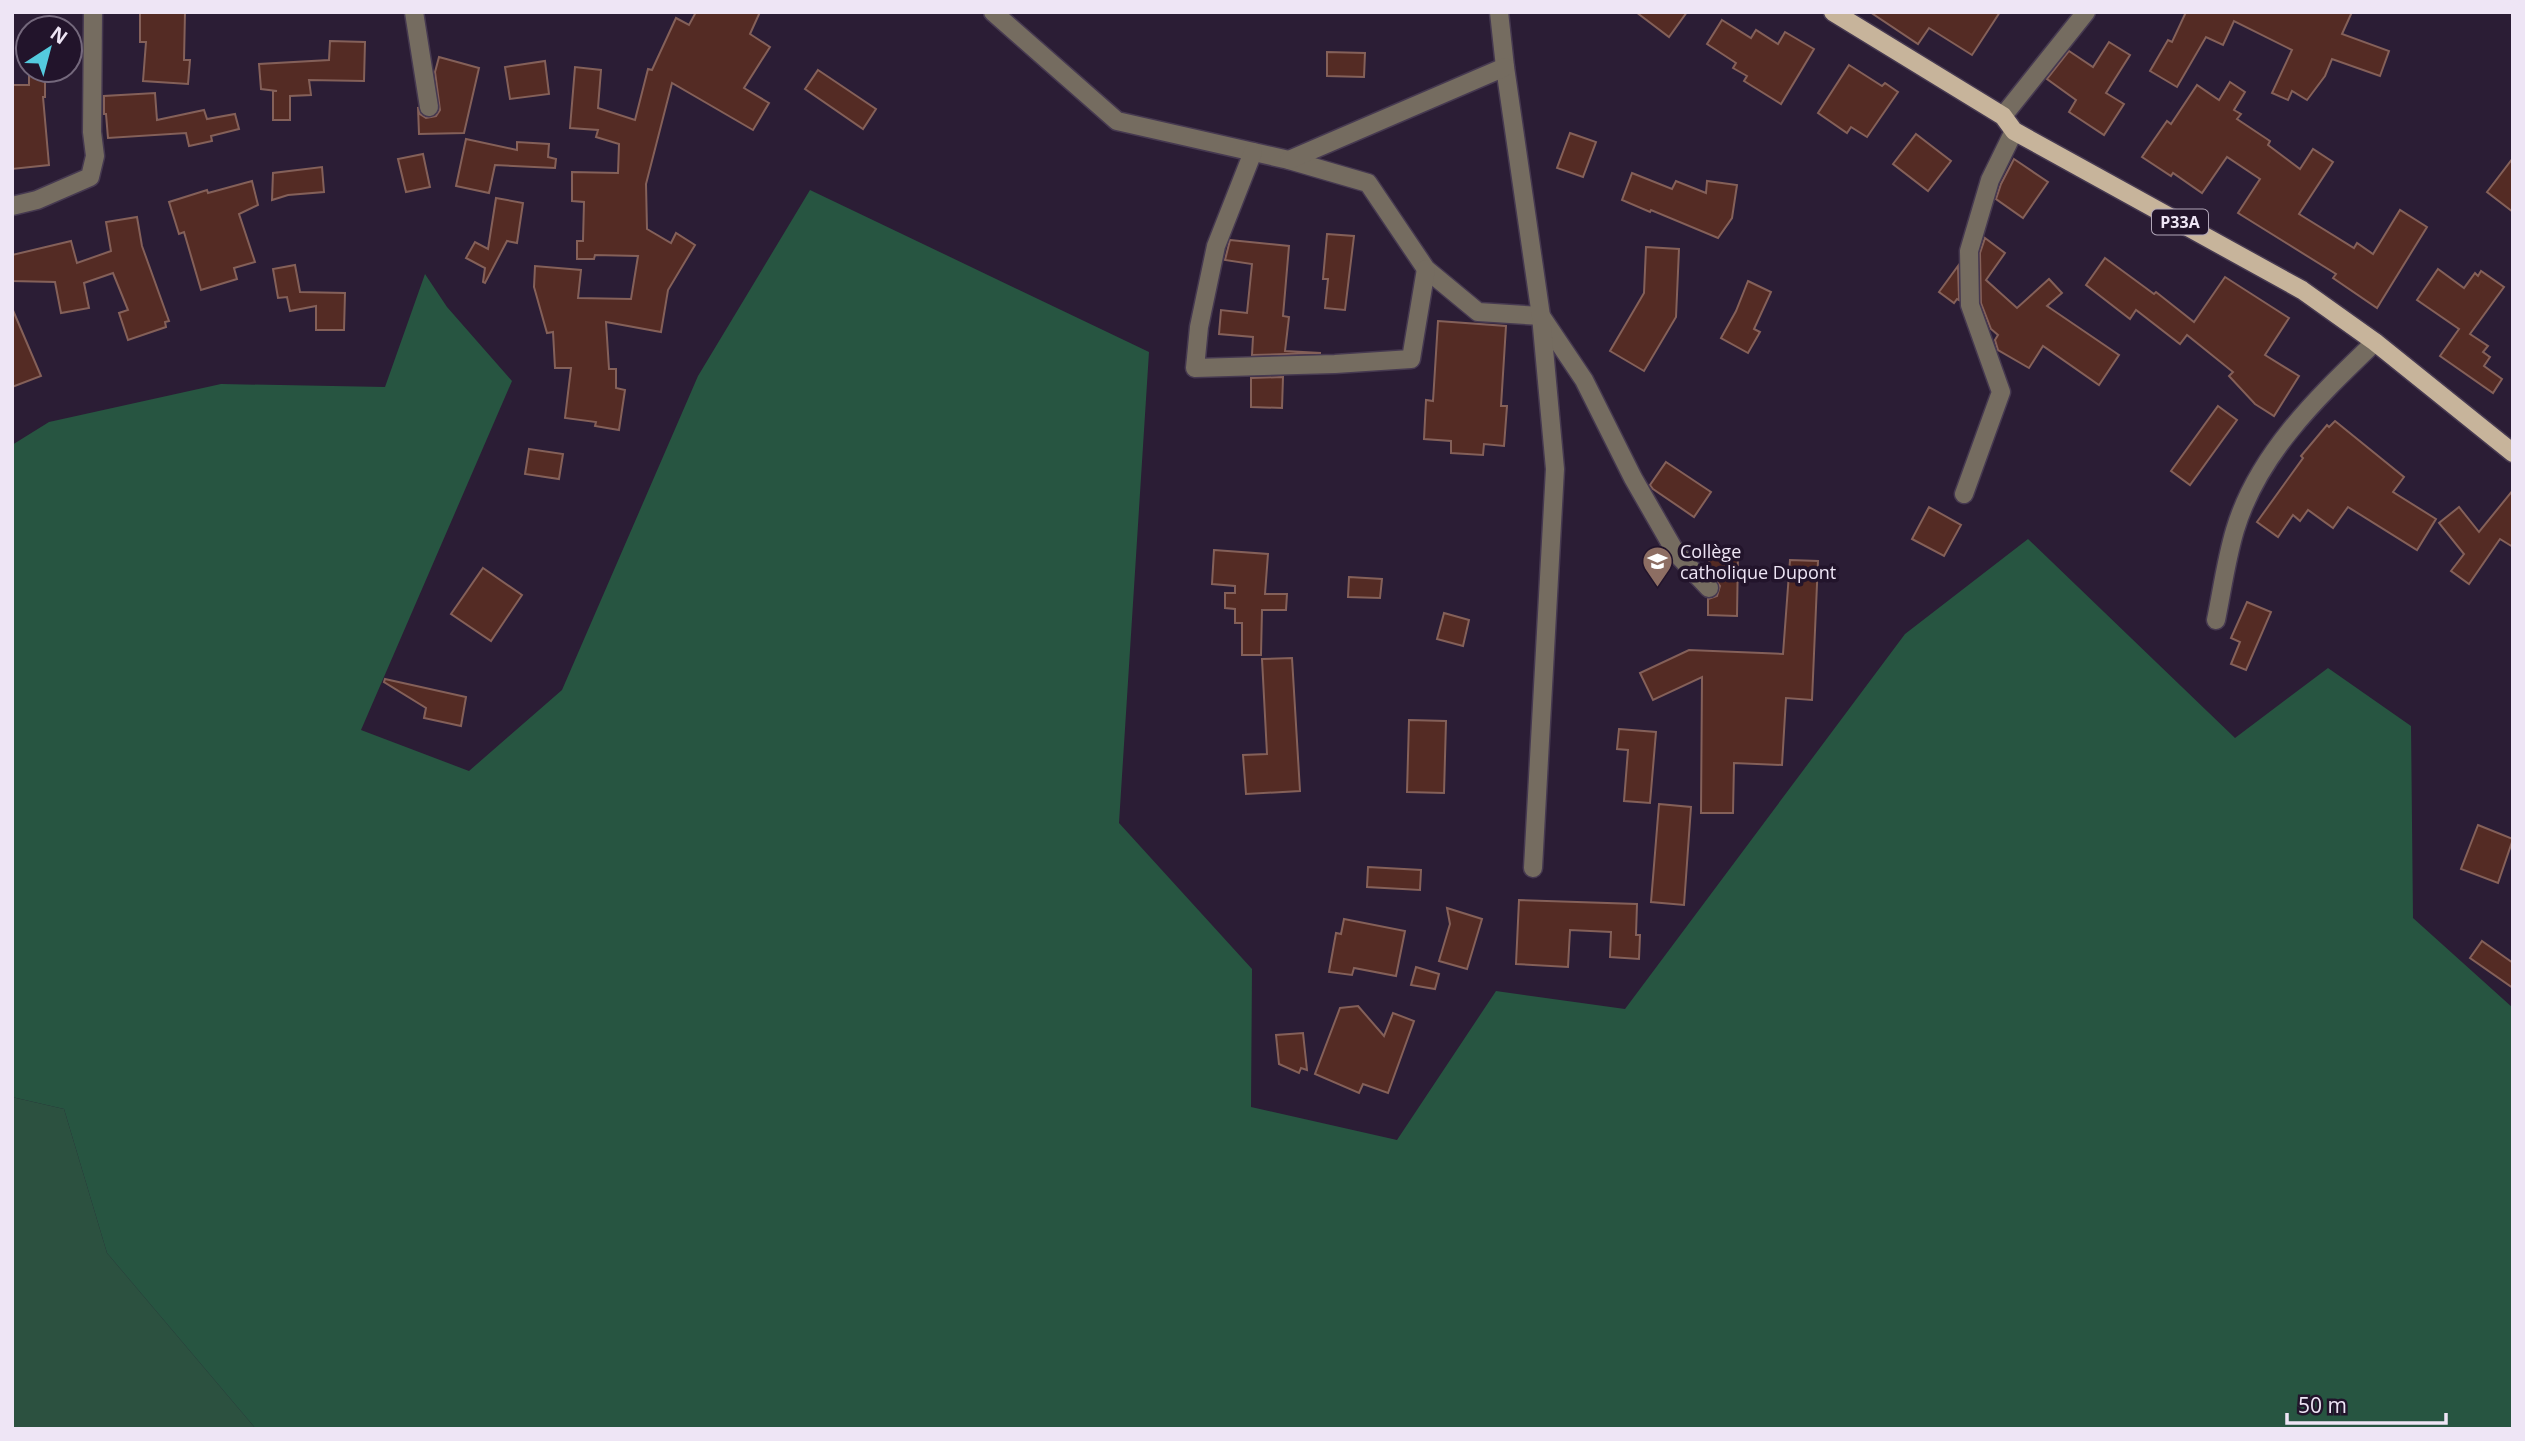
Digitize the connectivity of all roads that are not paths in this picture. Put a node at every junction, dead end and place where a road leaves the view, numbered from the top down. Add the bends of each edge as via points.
1 (93, 12) edge
2 (414, 12) edge
3 (993, 12) edge
4 (1499, 12) edge
5 (1833, 12) edge
6 (2086, 12) edge
7 (1505, 67) junction
8 (429, 107) dead end
9 (2008, 123) junction
10 (1253, 152) junction
11 (1289, 160) junction
12 (12, 206) edge
13 (1426, 269) junction
14 (1541, 316) junction
15 (2375, 342) junction
16 (2513, 453) edge
17 (1964, 494) dead end
18 (1709, 588) dead end
19 (2216, 620) dead end
20 (1533, 868) dead end

1 - 12 street via 95,156 90,177
2 - 8 street
3 - 10 street via 1117,121
4 - 7 street
5 - 9 main road, P33A
6 - 9 street
7 - 11 street
7 - 14 street
9 - 15 main road, P33A via 2302,290
9 - 17 street via 1969,251 1970,305 2001,392
10 - 11 street
10 - 13 street via 1216,246 1195,368 1411,359
11 - 13 street via 1368,183
13 - 14 street via 1478,312
14 - 18 street via 1584,380 1676,553
14 - 20 street via 1555,469
15 - 16 main road, P33A
15 - 19 street via 2314,400 2254,485 2235,530

